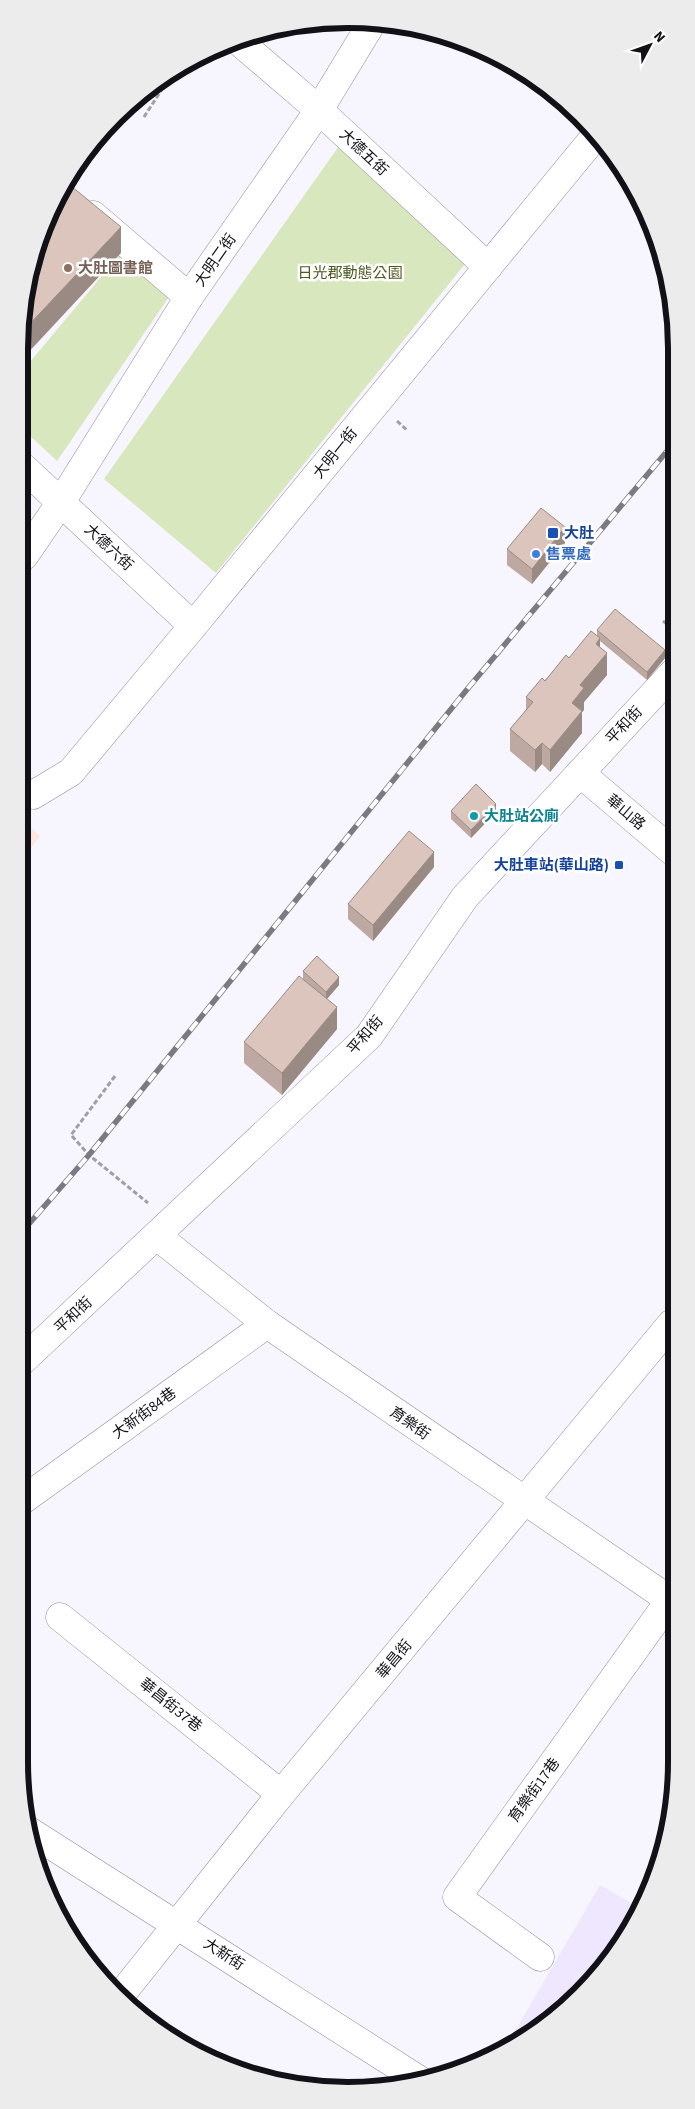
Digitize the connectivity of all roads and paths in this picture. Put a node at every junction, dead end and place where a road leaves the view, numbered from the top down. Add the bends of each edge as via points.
1 (369, 28) edge
2 (243, 45) edge
3 (165, 85) edge
4 (319, 110) junction
5 (144, 117) dead end
6 (591, 140) edge
7 (77, 200) edge
8 (488, 267) junction
9 (189, 297) junction
10 (28, 472) edge
11 (61, 502) junction
12 (28, 550) edge
13 (663, 621) dead end
14 (668, 625) edge
15 (193, 626) junction
16 (668, 677) edge
17 (580, 773) junction
18 (28, 793) edge
19 (668, 848) edge
20 (115, 1076) dead end
21 (164, 1230) junction
22 (267, 1324) junction
23 (668, 1328) edge
24 (28, 1356) edge
25 (28, 1496) edge
26 (525, 1502) junction
27 (668, 1599) edge
28 (668, 1603) edge
29 (60, 1617) dead end
30 (282, 1794) junction
31 (36, 1835) edge
32 (177, 1924) junction
33 (540, 1957) dead end
34 (124, 1991) edge
35 (411, 2075) edge

1 - 4 street, 大明二街
2 - 4 street, 大德五街
3 - 5 path
4 - 8 street, 大德五街
4 - 9 street, 大明二街
6 - 8 street, 大明一街
7 - 9 street
8 - 15 street, 大明一街
9 - 11 street, 大明二街
10 - 11 street, 大德六街
11 - 12 street, 大明二街
11 - 15 street, 大德六街
13 - 14 path
15 - 18 street, 大明一街 via 71,772 33,795
16 - 17 street, 平和街
17 - 19 street, 華山路
17 - 21 street, 平和街 via 465,897 369,1036
20 - 21 path via 71,1135
21 - 22 street, 育樂街
21 - 24 street, 平和街
22 - 25 street, 大新街84巷
22 - 26 street, 育樂街
23 - 26 street, 華昌街
26 - 27 street, 育樂街
26 - 30 street, 華昌街
28 - 33 street, 育樂街17巷 via 457,1897
29 - 30 street, 華昌街37巷
30 - 32 street, 華昌街
31 - 32 street, 大新街
32 - 34 street, 華昌街
32 - 35 street, 大新街

